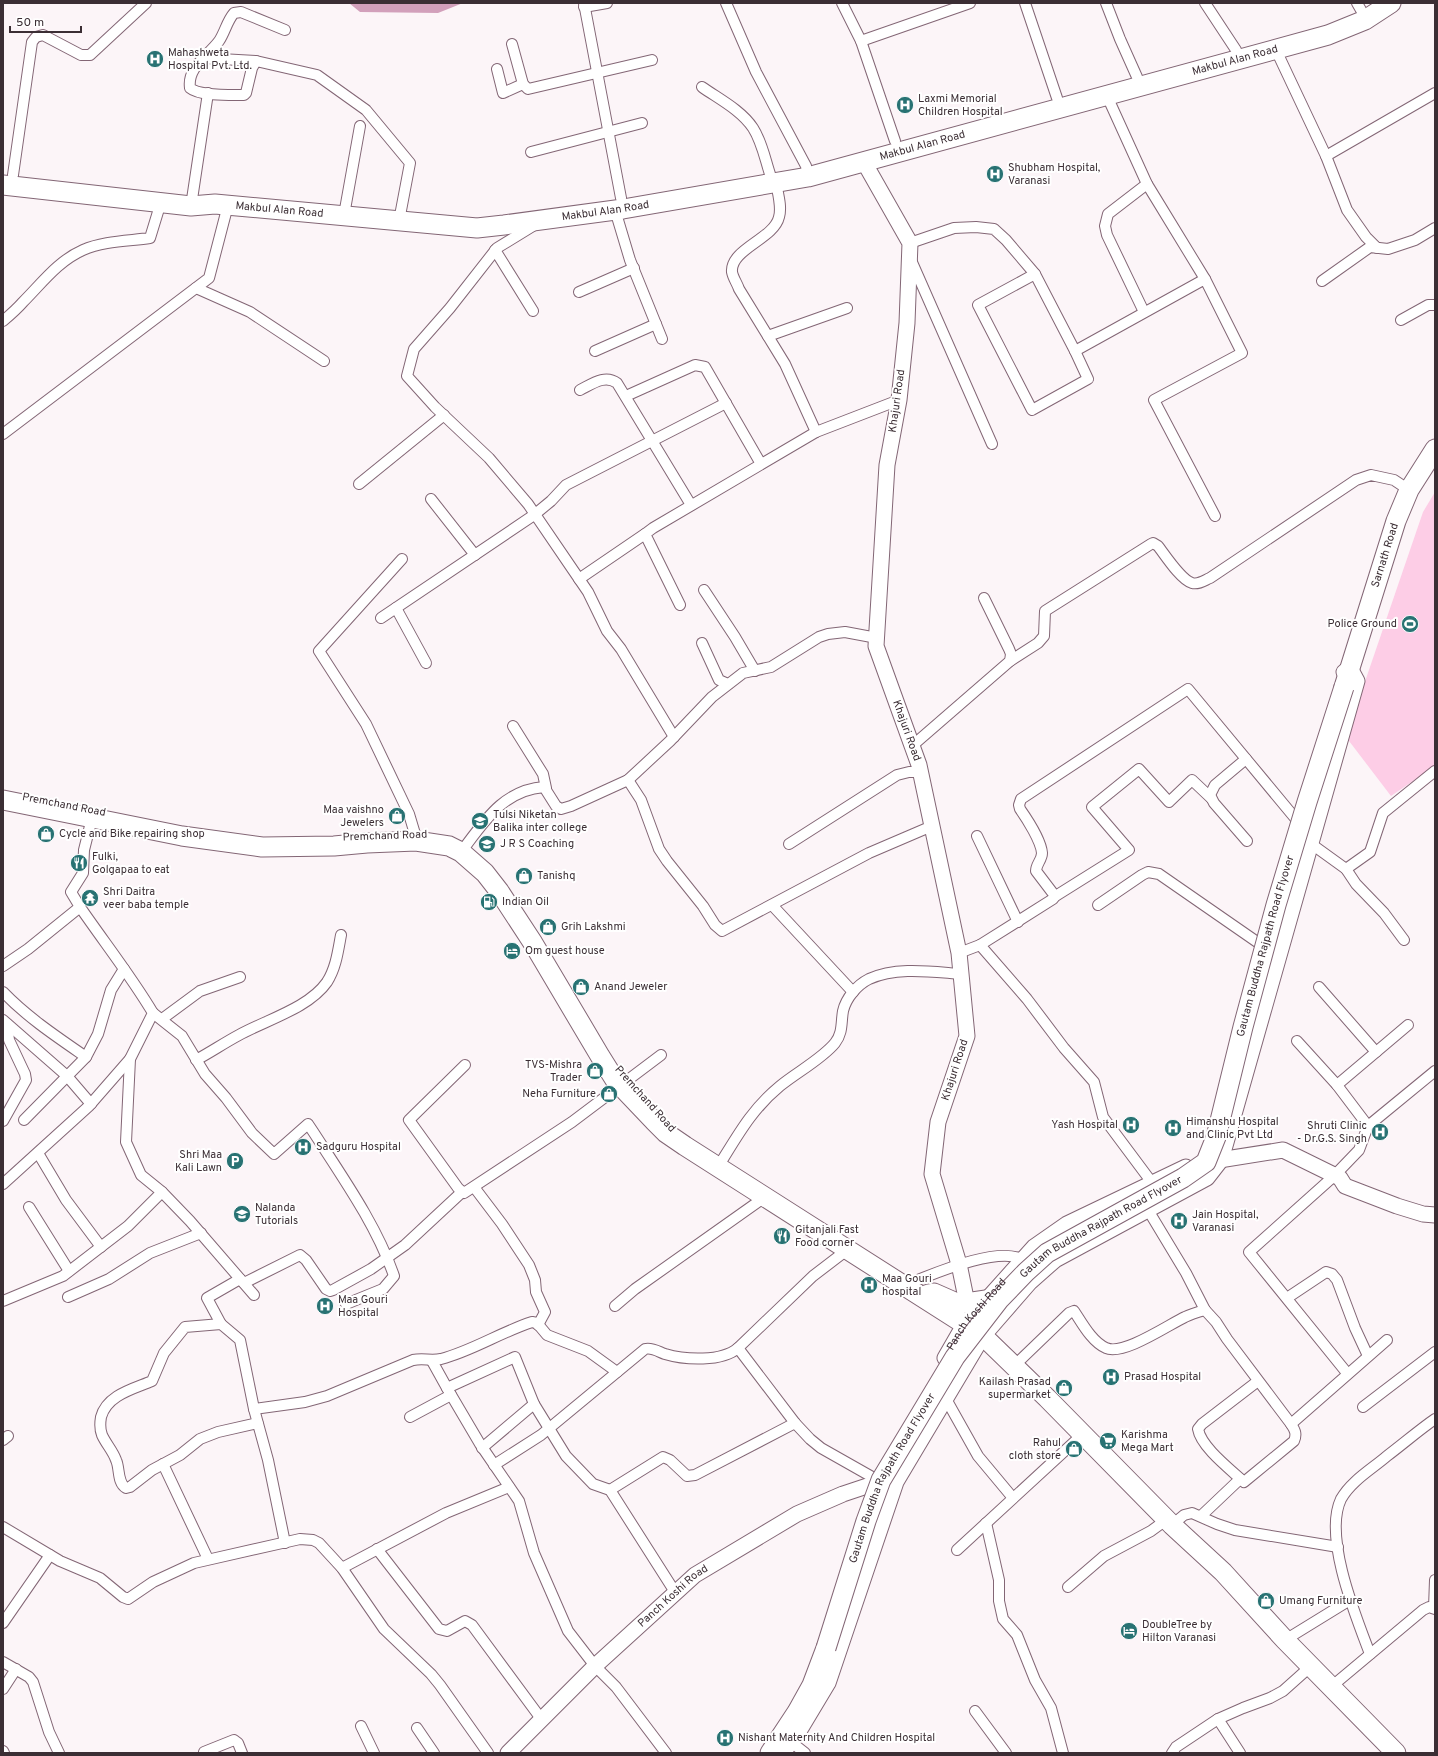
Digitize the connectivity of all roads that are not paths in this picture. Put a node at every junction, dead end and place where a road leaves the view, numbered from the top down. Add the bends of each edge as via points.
1 (146, 3) edge
2 (607, 3) edge
3 (726, 3) edge
4 (842, 3) edge
5 (970, 3) edge
6 (1025, 3) edge
7 (1106, 3) edge
8 (1205, 3) edge
9 (1391, 3) edge
10 (584, 5) edge
11 (1364, 5) edge
12 (945, 7) edge
13 (286, 30) dead end
14 (861, 41) junction
15 (512, 44) dead end
16 (1236, 50) junction
17 (1276, 50) junction
18 (203, 58) junction
19 (652, 60) dead end
20 (256, 61) junction
21 (497, 69) dead end
22 (597, 74) junction
23 (1137, 77) junction
24 (523, 84) junction
25 (702, 87) dead end
26 (208, 93) junction
27 (1435, 93) edge
28 (1107, 96) junction
29 (1057, 98) junction
30 (642, 123) dead end
31 (360, 126) dead end
32 (608, 133) junction
33 (895, 141) junction
34 (531, 152) dead end
35 (1326, 156) junction
36 (864, 162) junction
37 (807, 171) junction
38 (6, 178) edge
39 (773, 179) junction
40 (1147, 184) junction
41 (192, 201) junction
42 (161, 202) junction
43 (222, 204) junction
44 (618, 204) junction
45 (344, 215) junction
46 (541, 220) junction
47 (399, 221) junction
48 (440, 224) junction
49 (1435, 228) edge
50 (1377, 248) junction
51 (495, 250) junction
52 (910, 250) junction
53 (634, 268) junction
54 (1034, 274) junction
55 (1204, 279) junction
56 (1322, 281) dead end
57 (196, 288) junction
58 (579, 292) dead end
59 (1435, 305) edge
60 (847, 308) dead end
61 (533, 311) dead end
62 (1144, 312) junction
63 (1401, 320) dead end
64 (3, 321) edge
65 (656, 324) junction
66 (768, 336) junction
67 (662, 339) dead end
68 (595, 351) dead end
69 (1075, 351) junction
70 (324, 361) dead end
71 (580, 390) dead end
72 (626, 396) junction
73 (899, 400) junction
74 (726, 403) junction
75 (444, 415) junction
76 (816, 432) junction
77 (3, 434) edge
78 (653, 442) junction
79 (992, 444) dead end
80 (1435, 449) edge
81 (761, 464) junction
82 (359, 484) dead end
83 (1409, 490) junction
84 (431, 499) dead end
85 (691, 506) junction
86 (534, 515) junction
87 (1215, 516) dead end
88 (645, 534) junction
89 (474, 555) junction
90 (402, 559) dead end
91 (578, 579) junction
92 (704, 590) dead end
93 (984, 598) dead end
94 (680, 606) dead end
95 (396, 608) junction
96 (381, 618) dead end
97 (877, 638) junction
98 (702, 643) dead end
99 (1010, 661) junction
100 (426, 663) dead end
101 (1350, 668) junction
102 (755, 671) junction
103 (728, 684) junction
104 (513, 726) dead end
105 (674, 737) junction
106 (912, 746) junction
107 (1246, 759) junction
108 (1435, 771) edge
109 (920, 772) junction
110 (628, 780) junction
111 (546, 788) junction
112 (3, 793) edge
113 (1211, 798) junction
114 (3, 800) edge
115 (93, 814) junction
116 (1295, 818) junction
117 (932, 826) junction
118 (415, 834) junction
119 (977, 836) dead end
120 (1247, 841) dead end
121 (1310, 843) junction
122 (789, 844) dead end
123 (464, 848) junction
124 (1346, 869) junction
125 (1054, 897) junction
126 (772, 905) junction
127 (1098, 905) dead end
128 (80, 907) junction
129 (1018, 922) junction
130 (341, 935) dead end
131 (1404, 940) dead end
132 (1260, 944) junction
133 (980, 945) junction
134 (959, 953) junction
135 (3, 966) edge
136 (124, 969) junction
137 (962, 974) junction
138 (240, 977) dead end
139 (1319, 987) dead end
140 (3, 992) edge
141 (853, 992) junction
142 (158, 1016) junction
143 (5, 1022) edge
144 (1408, 1026) dead end
145 (1298, 1041) dead end
146 (1376, 1052) junction
147 (661, 1055) dead end
148 (86, 1057) junction
149 (130, 1059) junction
150 (196, 1060) junction
151 (465, 1065) dead end
152 (1435, 1071) edge
153 (67, 1076) junction
154 (624, 1083) junction
155 (1337, 1085) junction
156 (91, 1104) junction
157 (24, 1120) dead end
158 (3, 1121) edge
159 (1368, 1126) junction
160 (38, 1153) junction
161 (1221, 1160) junction
162 (1196, 1162) junction
163 (718, 1167) junction
164 (1337, 1177) junction
165 (1152, 1183) junction
166 (3, 1184) edge
167 (474, 1187) junction
168 (162, 1192) junction
169 (462, 1192) junction
170 (765, 1197) junction
171 (29, 1207) dead end
172 (1154, 1207) junction
173 (1435, 1210) edge
174 (1435, 1215) edge
175 (201, 1233) junction
176 (101, 1247) junction
177 (847, 1250) junction
178 (387, 1257) junction
179 (1023, 1259) junction
180 (959, 1264) junction
181 (69, 1271) junction
182 (1039, 1274) junction
183 (242, 1281) junction
184 (903, 1286) junction
185 (254, 1295) dead end
186 (919, 1296) junction
187 (68, 1297) dead end
188 (1287, 1298) junction
189 (986, 1300) junction
190 (3, 1301) edge
191 (967, 1303) junction
192 (346, 1304) dead end
193 (615, 1306) dead end
194 (1205, 1310) junction
195 (221, 1324) junction
196 (538, 1325) junction
197 (964, 1325) junction
198 (983, 1336) junction
199 (1387, 1340) dead end
200 (738, 1348) junction
201 (1435, 1352) edge
202 (1368, 1356) junction
203 (432, 1361) junction
204 (1014, 1366) junction
205 (618, 1372) junction
206 (1347, 1373) junction
207 (1258, 1381) junction
208 (449, 1392) junction
209 (946, 1399) junction
210 (534, 1404) junction
211 (1363, 1407) dead end
212 (254, 1409) junction
213 (410, 1417) dead end
214 (1435, 1419) edge
215 (795, 1422) junction
216 (258, 1423) junction
217 (1291, 1424) junction
218 (548, 1428) junction
219 (1083, 1434) junction
220 (482, 1448) junction
221 (163, 1464) junction
222 (494, 1465) junction
223 (1240, 1479) junction
224 (872, 1482) junction
225 (896, 1482) junction
226 (509, 1487) junction
227 (610, 1490) junction
228 (1013, 1498) junction
229 (1201, 1516) junction
230 (1169, 1522) junction
231 (986, 1523) junction
232 (3, 1527) edge
233 (285, 1543) junction
234 (1338, 1547) junction
235 (377, 1549) junction
236 (957, 1550) dead end
237 (50, 1555) junction
238 (208, 1559) junction
239 (342, 1568) junction
240 (1435, 1580) edge
241 (1068, 1586) dead end
242 (675, 1592) junction
243 (1350, 1600) junction
244 (1434, 1608) edge
245 (3, 1623) edge
246 (1285, 1640) junction
247 (1370, 1654) junction
248 (3, 1662) edge
249 (595, 1666) junction
250 (1311, 1666) junction
251 (16, 1669) junction
252 (1330, 1687) junction
253 (3, 1689) edge
254 (975, 1711) dead end
255 (1218, 1719) junction
256 (542, 1720) junction
257 (361, 1726) dead end
258 (417, 1728) dead end
259 (787, 1747) edge
260 (1388, 1750) edge
261 (204, 1752) edge
262 (60, 1753) edge
263 (242, 1753) edge
264 (374, 1753) edge
265 (434, 1753) edge
266 (488, 1753) edge
267 (508, 1753) edge
268 (666, 1753) edge
269 (764, 1753) edge
270 (770, 1753) edge
271 (805, 1753) edge
272 (1006, 1753) edge
273 (1063, 1753) edge
274 (1172, 1753) edge
275 (1240, 1753) edge

1 - 38 street via 90,55 81,55 43,35 34,39
2 - 10 street
3 - 37 street via 756,72
4 - 14 street
5 - 12 street
6 - 29 street
7 - 23 street
8 - 16 street
9 - 17 highway, Makbul Alan Road via 1365,20 1328,35
10 - 22 street
11 - 16 highway, Makbul Alan Road via 1328,24
12 - 14 street
13 - 18 street via 236,12 219,41
14 - 33 street
15 - 24 street
16 - 23 highway, Makbul Alan Road
17 - 28 highway, Makbul Alan Road
17 - 35 street
18 - 20 street
18 - 26 street via 194,70 189,87 194,91
19 - 22 street
20 - 26 street via 245,94
20 - 47 street via 317,75 366,110 410,163
21 - 24 street via 503,93
22 - 24 street via 531,89 526,89
22 - 32 street
23 - 29 highway, Makbul Alan Road
25 - 39 street via 737,111 752,126
26 - 41 street
27 - 35 street
28 - 36 highway, Makbul Alan Road
28 - 40 street
29 - 33 highway, Makbul Alan Road
30 - 32 street
31 - 45 street
32 - 34 street
32 - 44 street
33 - 37 highway, Makbul Alan Road
35 - 50 street via 1347,210
36 - 37 highway, Makbul Alan Road
36 - 52 street
37 - 39 highway, Makbul Alan Road
38 - 41 highway, Makbul Alan Road
38 - 42 highway, Makbul Alan Road
39 - 44 highway, Makbul Alan Road
39 - 66 street via 780,210 778,222 738,256 732,270 739,289
40 - 55 street
40 - 62 street via 1108,214 1105,226
41 - 42 highway, Makbul Alan Road
41 - 43 highway, Makbul Alan Road
42 - 64 street via 150,238 105,243 83,250 55,268
43 - 45 highway, Makbul Alan Road
43 - 57 street via 209,278
44 - 46 highway, Makbul Alan Road
44 - 48 highway, Makbul Alan Road via 582,205 476,217
44 - 53 street
45 - 47 highway, Makbul Alan Road
46 - 48 highway, Makbul Alan Road via 477,228
46 - 51 street
47 - 48 highway, Makbul Alan Road
49 - 50 street via 1415,240 1388,249
50 - 56 street via 1370,247
51 - 61 street
51 - 75 street via 414,349 407,376
52 - 54 street via 954,228 994,229
52 - 73 street, Khajuri Road via 907,323
52 - 79 street
53 - 58 street
53 - 65 street
54 - 69 street
54 - 69 street via 978,305 1032,410 1088,380
55 - 62 street
55 - 87 street via 1242,353 1154,400
57 - 70 street via 250,312
57 - 77 street
59 - 63 street via 1428,305
60 - 66 street
62 - 69 street
65 - 67 street
65 - 68 street
66 - 76 street via 785,364
71 - 72 street via 600,381 613,380
72 - 74 street via 695,365 705,367
72 - 78 street
73 - 76 street
73 - 97 street, Khajuri Road via 887,465
74 - 78 street
74 - 81 street
75 - 82 street
75 - 86 street via 489,458 528,504
76 - 81 street
78 - 85 street
78 - 86 street via 566,485
80 - 83 highway, Sarnath Road
81 - 85 street
83 - 99 street via 1394,480 1371,475 1356,480 1199,583 1186,580 1153,543 1046,611 1044,636 1038,643
83 - 101 highway, Sarnath Road via 1396,521
84 - 89 street
85 - 88 street
86 - 89 street
86 - 91 street
88 - 91 street
88 - 94 street
89 - 95 street
90 - 118 street via 319,651 366,724 409,814
91 - 105 street via 588,592 607,631 621,649
92 - 102 street
93 - 99 street via 1009,649
95 - 96 street
95 - 100 street
97 - 102 street via 845,632 828,634 777,664
97 - 106 street, Khajuri Road via 876,646
98 - 103 street via 719,680
99 - 106 street
101 - 116 street via 1341,674
101 - 121 street via 1357,681
101 - 270 highway, Gautam Buddha Rajpath Road Flyover, bridge via 1276,904 1216,1137 1206,1162 1183,1178 1047,1253 999,1300 955,1357 881,1480 815,1678 797,1712
102 - 103 street via 742,673
103 - 105 street
104 - 111 street via 545,779
105 - 110 street
106 - 109 street, Khajuri Road
107 - 113 street via 1212,788
107 - 116 street
107 - 125 street via 1188,689 1024,796 1019,805 1042,853 1036,869 1054,893
108 - 124 street via 1383,813 1370,852
109 - 117 street, Khajuri Road
109 - 122 street via 897,775
110 - 111 street via 561,809 556,806
110 - 126 street via 641,800 659,849 718,929 724,930
111 - 123 street via 542,786 515,794 503,802 485,820
112 - 115 highway, Premchand Road
113 - 120 street
113 - 125 street via 1192,780 1169,802 1139,769 1092,807 1129,850
114 - 115 highway, Premchand Road
115 - 118 highway, Premchand Road via 184,830 278,839
115 - 123 highway, Premchand Road via 182,836 262,847 416,841
115 - 128 street via 84,850 83,873 71,892
116 - 121 street
116 - 132 street
117 - 126 street via 869,853
117 - 134 street, Khajuri Road
118 - 123 highway, Premchand Road via 452,839
119 - 129 street
121 - 124 street
121 - 161 street
123 - 154 highway, Premchand Road via 499,890 600,1056
124 - 131 street
125 - 129 street
126 - 141 street
127 - 132 street via 1142,875 1159,874
128 - 135 street
128 - 136 street
129 - 133 street
130 - 150 street via 331,974 317,992 288,1011
132 - 162 street via 1206,1149
133 - 134 street
133 - 165 street via 1094,1082 1103,1117
134 - 137 street, Khajuri Road
136 - 142 street
136 - 148 street via 112,990 98,1034
137 - 141 street via 930,971 893,973 869,980
137 - 180 street, Khajuri Road via 967,1036 938,1122 932,1174
138 - 142 street via 200,991
139 - 146 street
140 - 148 street via 21,1009
141 - 163 street via 846,1002 842,1030 835,1043 754,1110
142 - 149 street
142 - 150 street via 182,1036
143 - 153 street
143 - 158 street via 9,1040 26,1080
144 - 146 street
145 - 155 street
146 - 155 street
147 - 154 street
148 - 153 street
149 - 156 street
149 - 168 street via 126,1142 141,1175
150 - 178 street via 252,1133 274,1154 308,1124 352,1194
151 - 169 street via 409,1120
152 - 159 street
153 - 156 street
153 - 157 street
154 - 163 highway, Premchand Road via 662,1129
154 - 167 street via 572,1122
155 - 159 street
156 - 160 street
159 - 164 street via 1359,1150
160 - 166 street
160 - 176 street via 66,1200
161 - 162 street, Panch Koshi Road
161 - 164 street, Panch Koshi Road via 1283,1150
161 - 172 street, Panch Koshi Road via 1206,1178
162 - 165 street, Panch Koshi Road
163 - 170 highway, Premchand Road
164 - 173 street via 1348,1178 1415,1206
164 - 174 street, Panch Koshi Road via 1345,1186 1389,1204
164 - 188 street via 1249,1252
165 - 172 street
165 - 179 street, Panch Koshi Road via 1067,1224 1034,1247
167 - 169 street
167 - 196 street via 529,1265 535,1280 536,1292 545,1312
168 - 175 street
168 - 176 street via 128,1226
169 - 178 street
170 - 177 highway, Premchand Road
170 - 193 street via 634,1289
171 - 181 street
172 - 182 street, Panch Koshi Road via 1055,1260
172 - 194 street
175 - 183 street
175 - 187 street via 150,1253 109,1279
176 - 181 street
177 - 184 highway, Premchand Road
177 - 200 street via 813,1276
178 - 183 street via 371,1269 330,1291 300,1255
178 - 192 street via 394,1276 383,1289
179 - 180 street via 998,1256
179 - 182 street
179 - 189 street, Panch Koshi Road
180 - 184 street
180 - 191 street, Khajuri Road
181 - 190 street via 63,1276
182 - 198 street, Panch Koshi Road
183 - 185 street
183 - 195 street via 207,1298
184 - 186 highway, Premchand Road
186 - 191 highway via 934,1293 959,1304
186 - 197 highway, Premchand Road
188 - 202 street via 1326,1272 1332,1274 1337,1280
188 - 206 street
189 - 191 highway
189 - 197 street, Panch Koshi Road
194 - 204 street via 1123,1348 1111,1350 1093,1337 1074,1311
194 - 207 street
195 - 212 street via 240,1340
195 - 221 street via 185,1327 164,1353 152,1381 116,1396 105,1407 101,1431 116,1458 124,1487 130,1487
196 - 203 street via 535,1322 529,1323 448,1357
196 - 205 street via 547,1335 588,1351
197 - 198 highway, Premchand Road
197 - 224 street, Panch Koshi Road
198 - 204 highway, Premchand Road
198 - 209 street, Panch Koshi Road
199 - 202 street
200 - 205 street via 731,1354 690,1360 647,1348
200 - 215 street
201 - 211 street
202 - 206 street
203 - 208 street
203 - 212 street via 413,1360 327,1396 305,1402
204 - 219 highway, Premchand Road
205 - 218 street
206 - 217 street
207 - 217 street
207 - 223 street via 1198,1429 1209,1449
208 - 210 street via 515,1357
208 - 213 street
208 - 220 street
209 - 225 street, Panch Koshi Road
209 - 228 street via 978,1456
210 - 218 street
210 - 220 street
212 - 216 street
214 - 234 street via 1354,1482 1342,1499 1335,1518
215 - 224 street via 821,1448
215 - 227 street via 694,1475 687,1476 663,1457
216 - 221 street via 200,1439
216 - 233 street
217 - 223 street via 1296,1436 1294,1440 1244,1482
218 - 222 street via 527,1445
218 - 227 street via 574,1466 593,1484
219 - 228 street
219 - 230 highway, Premchand Road
220 - 222 street
221 - 238 street
222 - 226 street
223 - 229 street
224 - 225 street, Panch Koshi Road
224 - 242 street, Panch Koshi Road via 797,1514 695,1575
224 - 269 street via 829,1624 812,1670 792,1709
225 - 259 street via 828,1683
226 - 235 street via 446,1513
226 - 249 street via 519,1501 534,1553 568,1631
227 - 242 street
228 - 231 street
229 - 230 street via 1192,1513
229 - 234 street via 1235,1530
230 - 241 street via 1104,1556
230 - 246 highway, Premchand Road via 1223,1572
231 - 236 street
231 - 273 street via 999,1580 999,1601 1003,1619 1017,1634 1035,1680 1051,1708
232 - 237 street
233 - 238 street
233 - 239 street via 300,1539 313,1540
234 - 243 street
235 - 239 street
235 - 256 street via 439,1629 447,1630 465,1621 472,1625
237 - 238 street via 100,1578 128,1599 182,1568
237 - 245 street
239 - 266 street via 384,1629 431,1674
240 - 244 street
242 - 249 street, Panch Koshi Road
243 - 246 street
243 - 247 street
244 - 247 street via 1423,1610
246 - 250 highway, Premchand Road
247 - 252 street
248 - 251 street
249 - 256 street, Panch Koshi Road
249 - 268 street via 616,1687
250 - 252 highway, Premchand Road
250 - 255 street via 1283,1691
251 - 253 street
251 - 262 street via 29,1676 33,1682 51,1737
252 - 260 highway, Premchand Road
254 - 272 street
255 - 274 street via 1176,1747
255 - 275 street
256 - 267 street, Panch Koshi Road
257 - 264 street
258 - 265 street
259 - 271 street
261 - 263 street via 232,1740 236,1741

